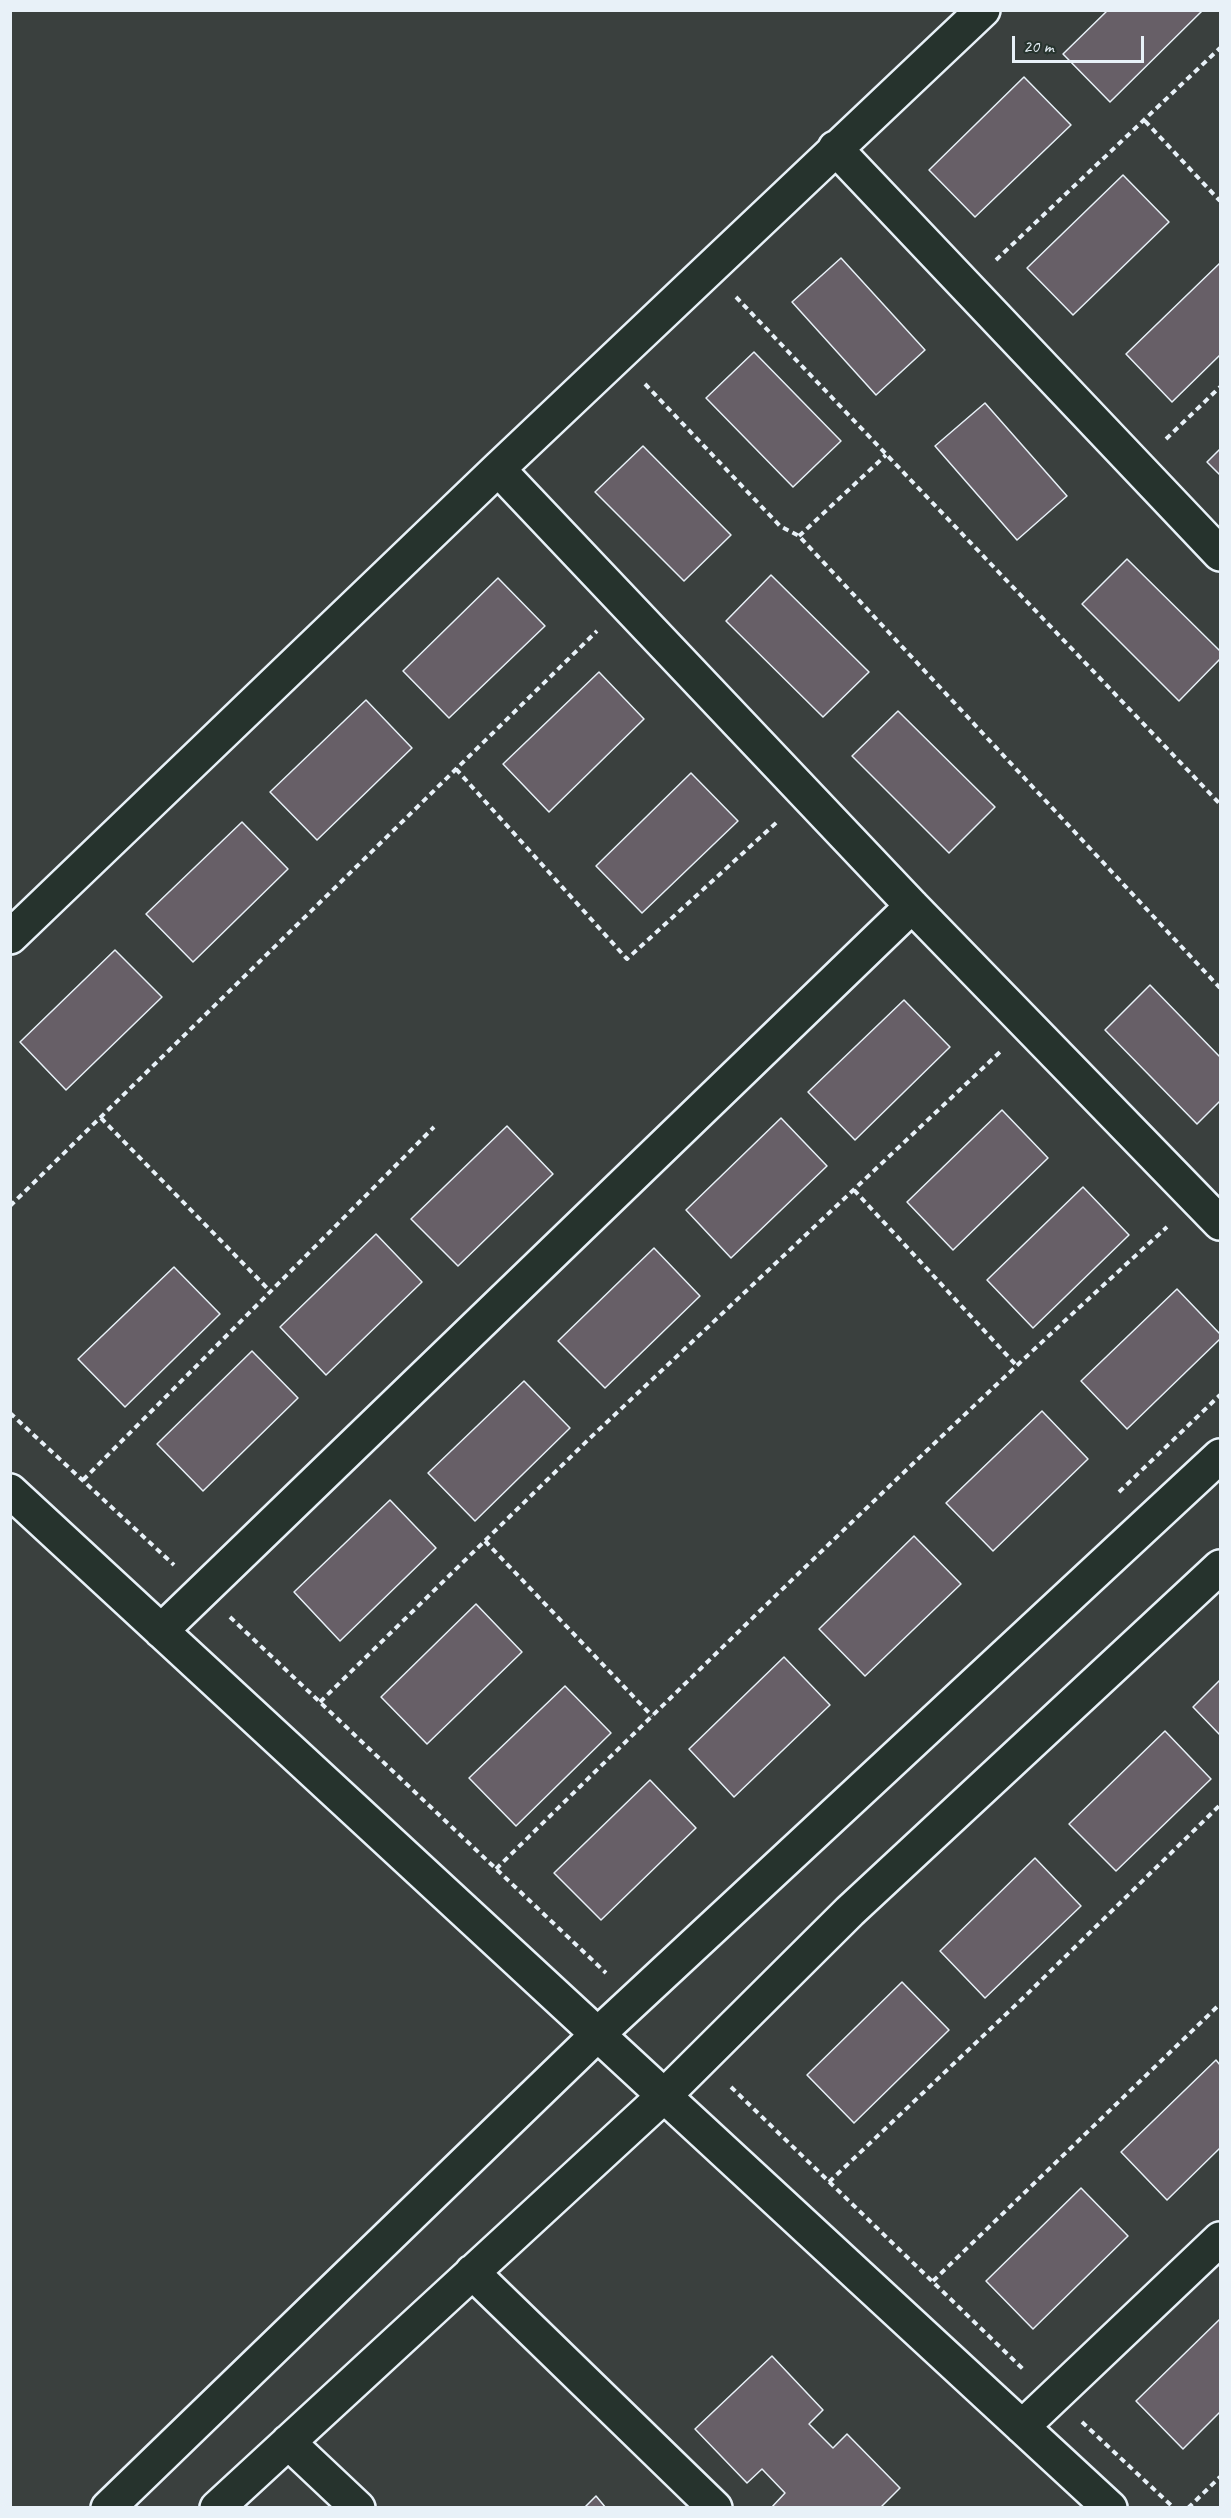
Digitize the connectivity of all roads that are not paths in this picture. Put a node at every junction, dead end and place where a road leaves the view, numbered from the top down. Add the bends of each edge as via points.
1 (983, 10) edge
2 (835, 148) junction
3 (498, 469) junction
4 (1221, 554) edge
5 (912, 906) junction
6 (10, 937) edge
7 (1221, 1223) edge
8 (1221, 1456) edge
9 (10, 1491) edge
10 (1221, 1567) edge
11 (161, 1631) junction
12 (597, 2035) junction
13 (665, 2095) junction
14 (1221, 2239) edge
15 (472, 2272) junction
16 (1022, 2427) junction
17 (288, 2442) junction
18 (108, 2508) edge
19 (217, 2508) edge
20 (358, 2508) edge
21 (715, 2508) edge
22 (1110, 2508) edge

1 - 2 street
2 - 3 street
2 - 4 street
3 - 5 street
3 - 6 street
5 - 7 street
5 - 11 street
8 - 12 street
9 - 11 street
10 - 13 street via 850,1911
11 - 12 street
12 - 13 street
12 - 18 street
13 - 15 street
13 - 16 street
14 - 16 street
15 - 17 street
15 - 21 street
16 - 22 street
17 - 19 street
17 - 20 street

